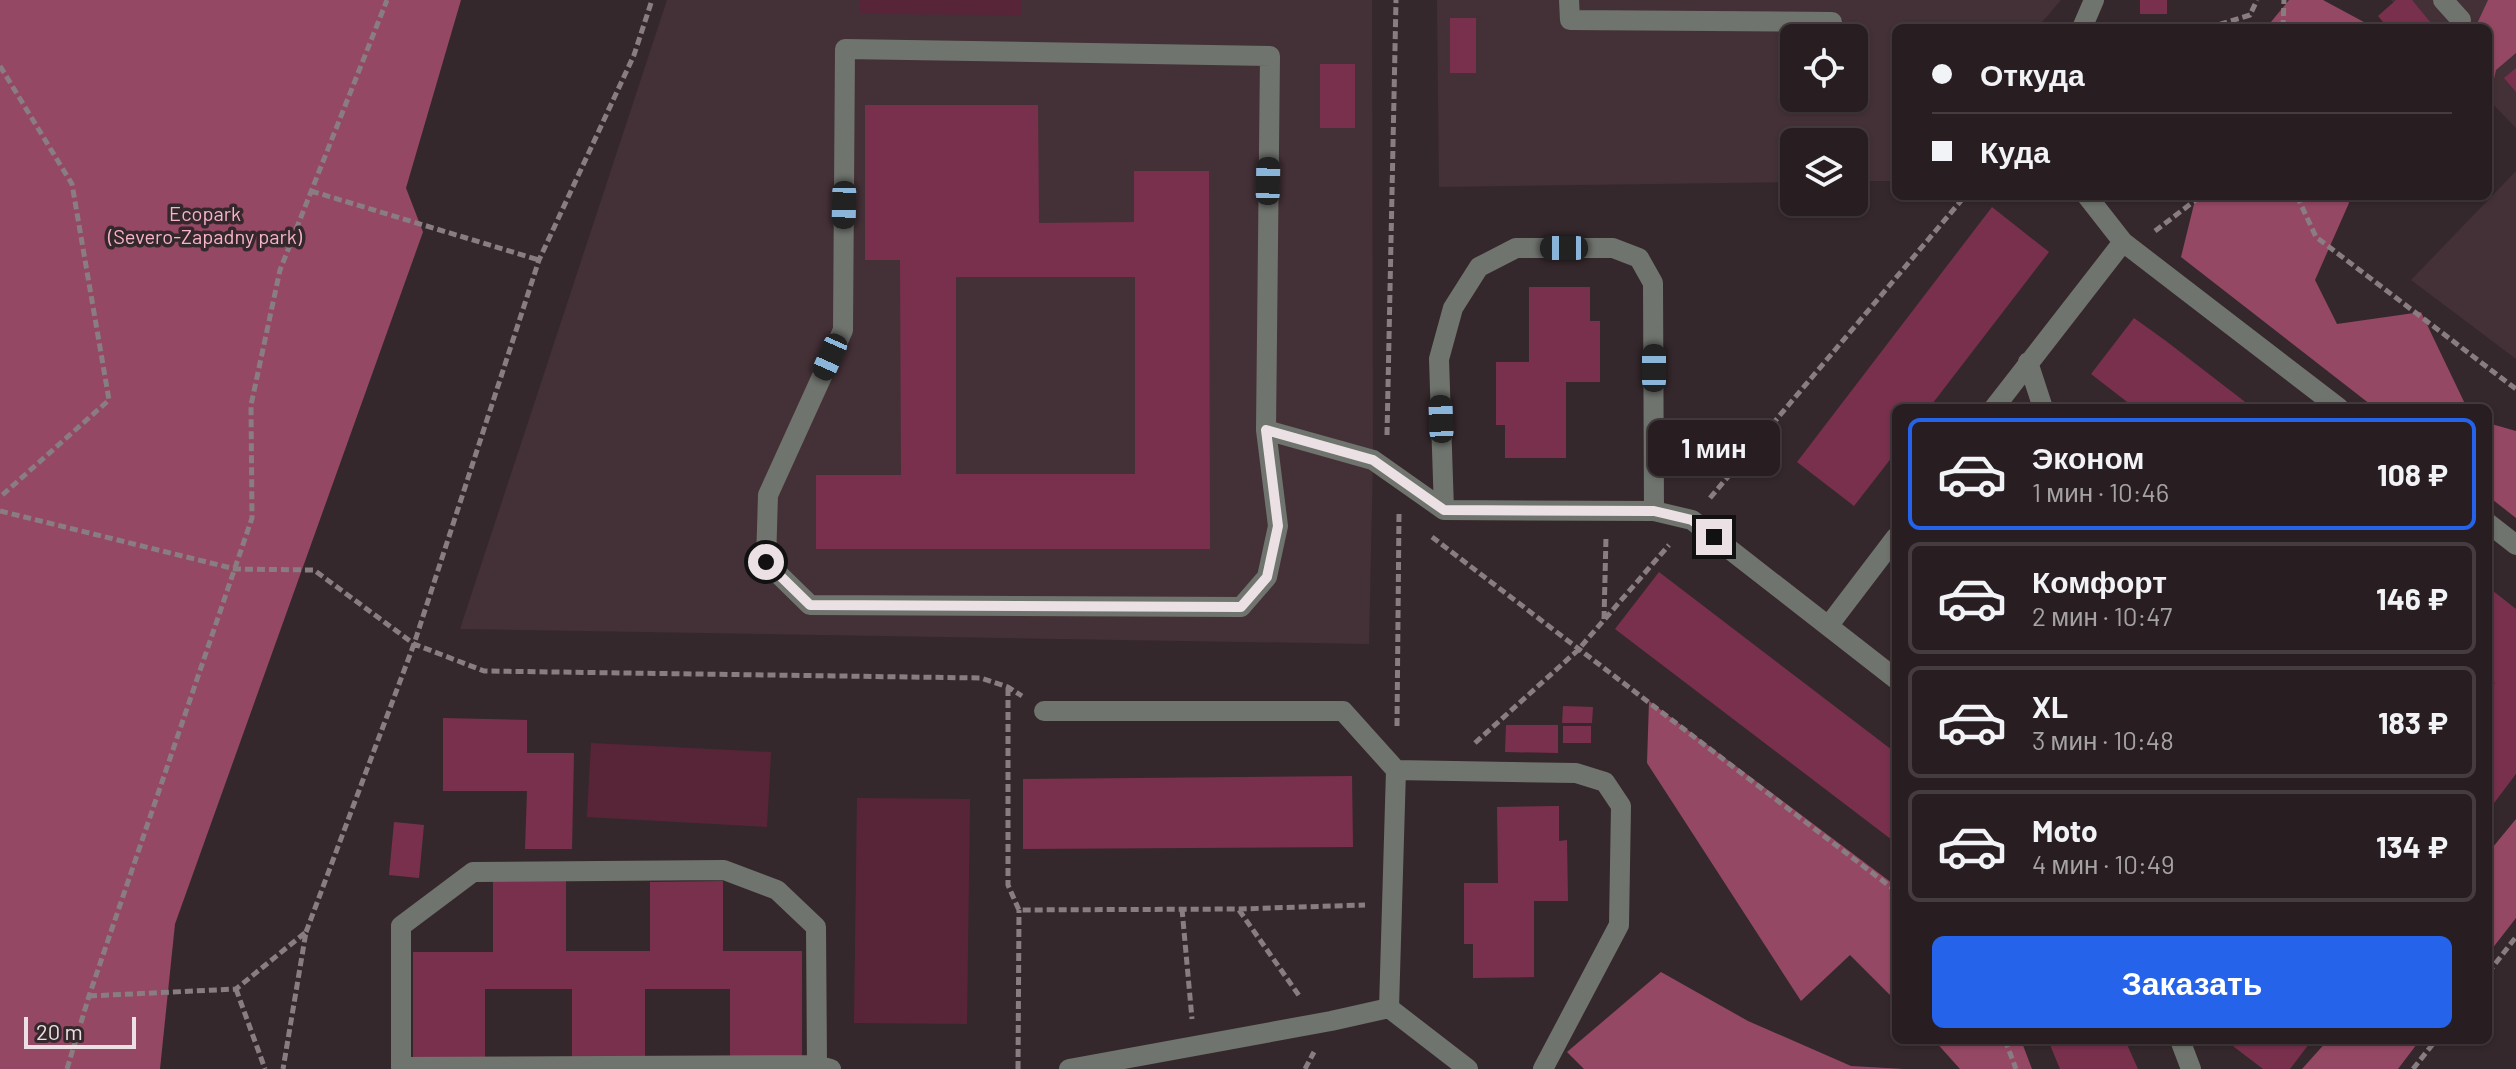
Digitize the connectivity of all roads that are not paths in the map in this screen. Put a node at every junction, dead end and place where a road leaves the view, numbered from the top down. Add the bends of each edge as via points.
1 (1569, 0) edge
2 (2094, 0) edge
3 (2443, 0) edge
4 (2461, 20) dead end
5 (1832, 22) dead end
6 (2084, 24) edge
7 (2090, 200) edge
8 (2127, 245) junction
9 (2028, 362) junction
10 (1997, 404) edge
11 (2042, 404) edge
12 (2334, 404) edge
13 (1266, 430) junction
14 (1444, 510) junction
15 (1654, 511) junction
16 (2492, 526) edge
17 (1892, 542) edge
18 (2516, 545) edge
19 (1829, 625) junction
20 (1892, 676) edge
21 (1044, 711) road end
22 (1396, 770) junction
23 (1389, 1008) junction
24 (2182, 1044) edge
25 (824, 1067) edge
26 (1069, 1069) edge
27 (1468, 1069) edge
28 (1543, 1069) edge
29 (2191, 1069) edge

1 - 5 lane via 1570,20
2 - 6 lane
3 - 4 lane
7 - 8 lane
8 - 9 lane
8 - 12 lane
9 - 10 lane
9 - 11 lane
13 - 13 lane via 1278,526 1267,577 1241,607 810,605 766,562 768,495 843,330 845,49 1270,56
13 - 14 lane via 1373,460
14 - 15 lane
14 - 15 lane via 1439,359 1453,308 1479,267 1516,248 1613,248 1639,258 1653,283
15 - 19 lane via 1692,520
16 - 18 lane
17 - 19 lane
19 - 20 lane
21 - 22 lane via 1343,711
22 - 23 lane
22 - 28 lane via 1576,773 1605,782 1621,806 1619,925
23 - 26 lane
23 - 27 lane
24 - 29 lane
25 - 25 lane via 816,927 777,890 724,870 473,872 401,926 401,1067

